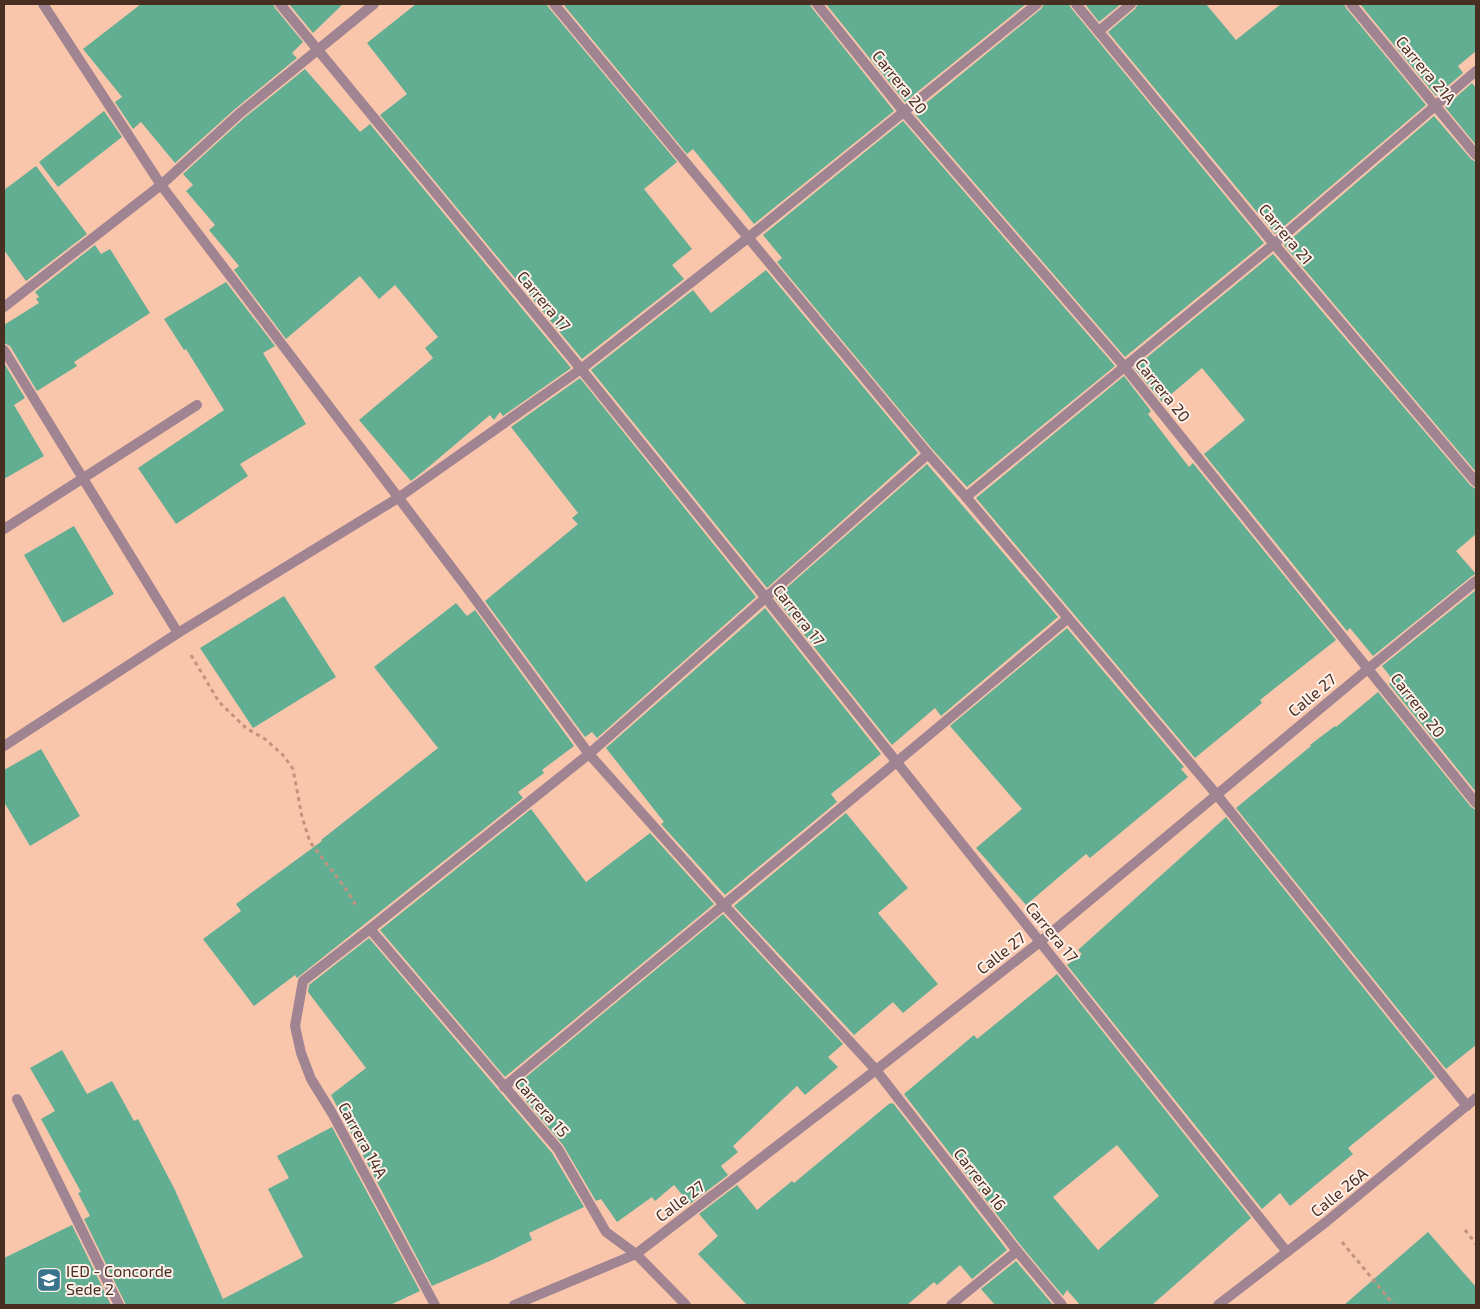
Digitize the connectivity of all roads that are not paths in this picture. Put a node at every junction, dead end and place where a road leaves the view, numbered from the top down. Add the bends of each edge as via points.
1 (43, 4) edge
2 (280, 4) edge
3 (374, 4) edge
4 (554, 4) edge
5 (817, 4) edge
6 (1037, 4) edge
7 (1076, 4) edge
8 (1131, 4) edge
9 (1351, 4) edge
10 (1098, 31) junction
11 (317, 51) junction
12 (1476, 71) edge
13 (1436, 105) junction
14 (904, 112) junction
15 (1476, 156) edge
16 (161, 185) junction
17 (749, 237) junction
18 (1274, 244) junction
19 (4, 307) edge
20 (4, 350) edge
21 (1124, 366) junction
22 (581, 369) junction
23 (197, 405) dead end
24 (928, 454) junction
25 (82, 479) junction
26 (1476, 482) edge
27 (966, 497) junction
28 (398, 498) junction
29 (4, 529) edge
30 (1476, 581) edge
31 (766, 598) junction
32 (1067, 619) junction
33 (178, 633) junction
34 (1369, 668) junction
35 (4, 746) edge
36 (589, 754) junction
37 (897, 763) junction
38 (1217, 796) junction
39 (1476, 803) edge
40 (723, 904) junction
41 (370, 929) junction
42 (1041, 941) junction
43 (876, 1070) junction
44 (504, 1086) junction
45 (1476, 1098) edge
46 (17, 1099) dead end
47 (1467, 1106) junction
48 (1017, 1251) junction
49 (1287, 1252) junction
50 (636, 1254) junction
51 (119, 1305) edge
52 (435, 1305) edge
53 (514, 1305) edge
54 (686, 1305) edge
55 (951, 1305) edge
56 (1062, 1305) edge
57 (1218, 1305) edge

1 - 16 street, Carrera 16
2 - 11 street, Carrera 17
3 - 11 street
4 - 17 street
5 - 14 street, Carrera 20
6 - 14 street
7 - 10 street, Carrera 21
8 - 10 street
9 - 13 street, Carrera 21A
10 - 18 street, Carrera 21
11 - 16 street via 239,114
11 - 22 street, Carrera 17
12 - 13 street
13 - 15 street, Carrera 21A
13 - 18 street
14 - 17 street
14 - 21 street, Carrera 20
16 - 19 street
16 - 28 street, Carrera 16
17 - 22 street
17 - 24 street
18 - 21 street
18 - 26 street, Carrera 21
20 - 25 street
21 - 27 street
21 - 34 street, Carrera 20
22 - 28 street
22 - 31 street, Carrera 17
23 - 25 street
24 - 27 street
24 - 31 street
25 - 29 street
25 - 33 street
27 - 32 street
28 - 33 street
28 - 36 street, Carrera 16
30 - 34 street, Calle 27
31 - 36 street
31 - 37 street, Carrera 17
32 - 37 street
32 - 38 street
33 - 35 street
34 - 38 street, Calle 27
34 - 39 street, Carrera 20
36 - 40 street, Carrera 16
36 - 41 street
37 - 40 street
37 - 42 street, Carrera 17
38 - 42 street, Calle 27
38 - 47 street
40 - 43 street, Carrera 16
40 - 44 street
41 - 44 street, Carrera 15
41 - 52 street, Carrera 14A via 303,980 295,1026 311,1079
42 - 43 street, Calle 27
42 - 49 street, Carrera 17
43 - 48 street, Carrera 16
43 - 50 street, Calle 27
44 - 50 street, Carrera 15 via 558,1149 606,1232
45 - 47 street, Calle 26A
46 - 51 street
47 - 49 street, Calle 26A
48 - 55 street
48 - 56 street, Carrera 16
49 - 57 street, Calle 26A
50 - 53 street, Calle 27
50 - 54 street, Carrera 15

